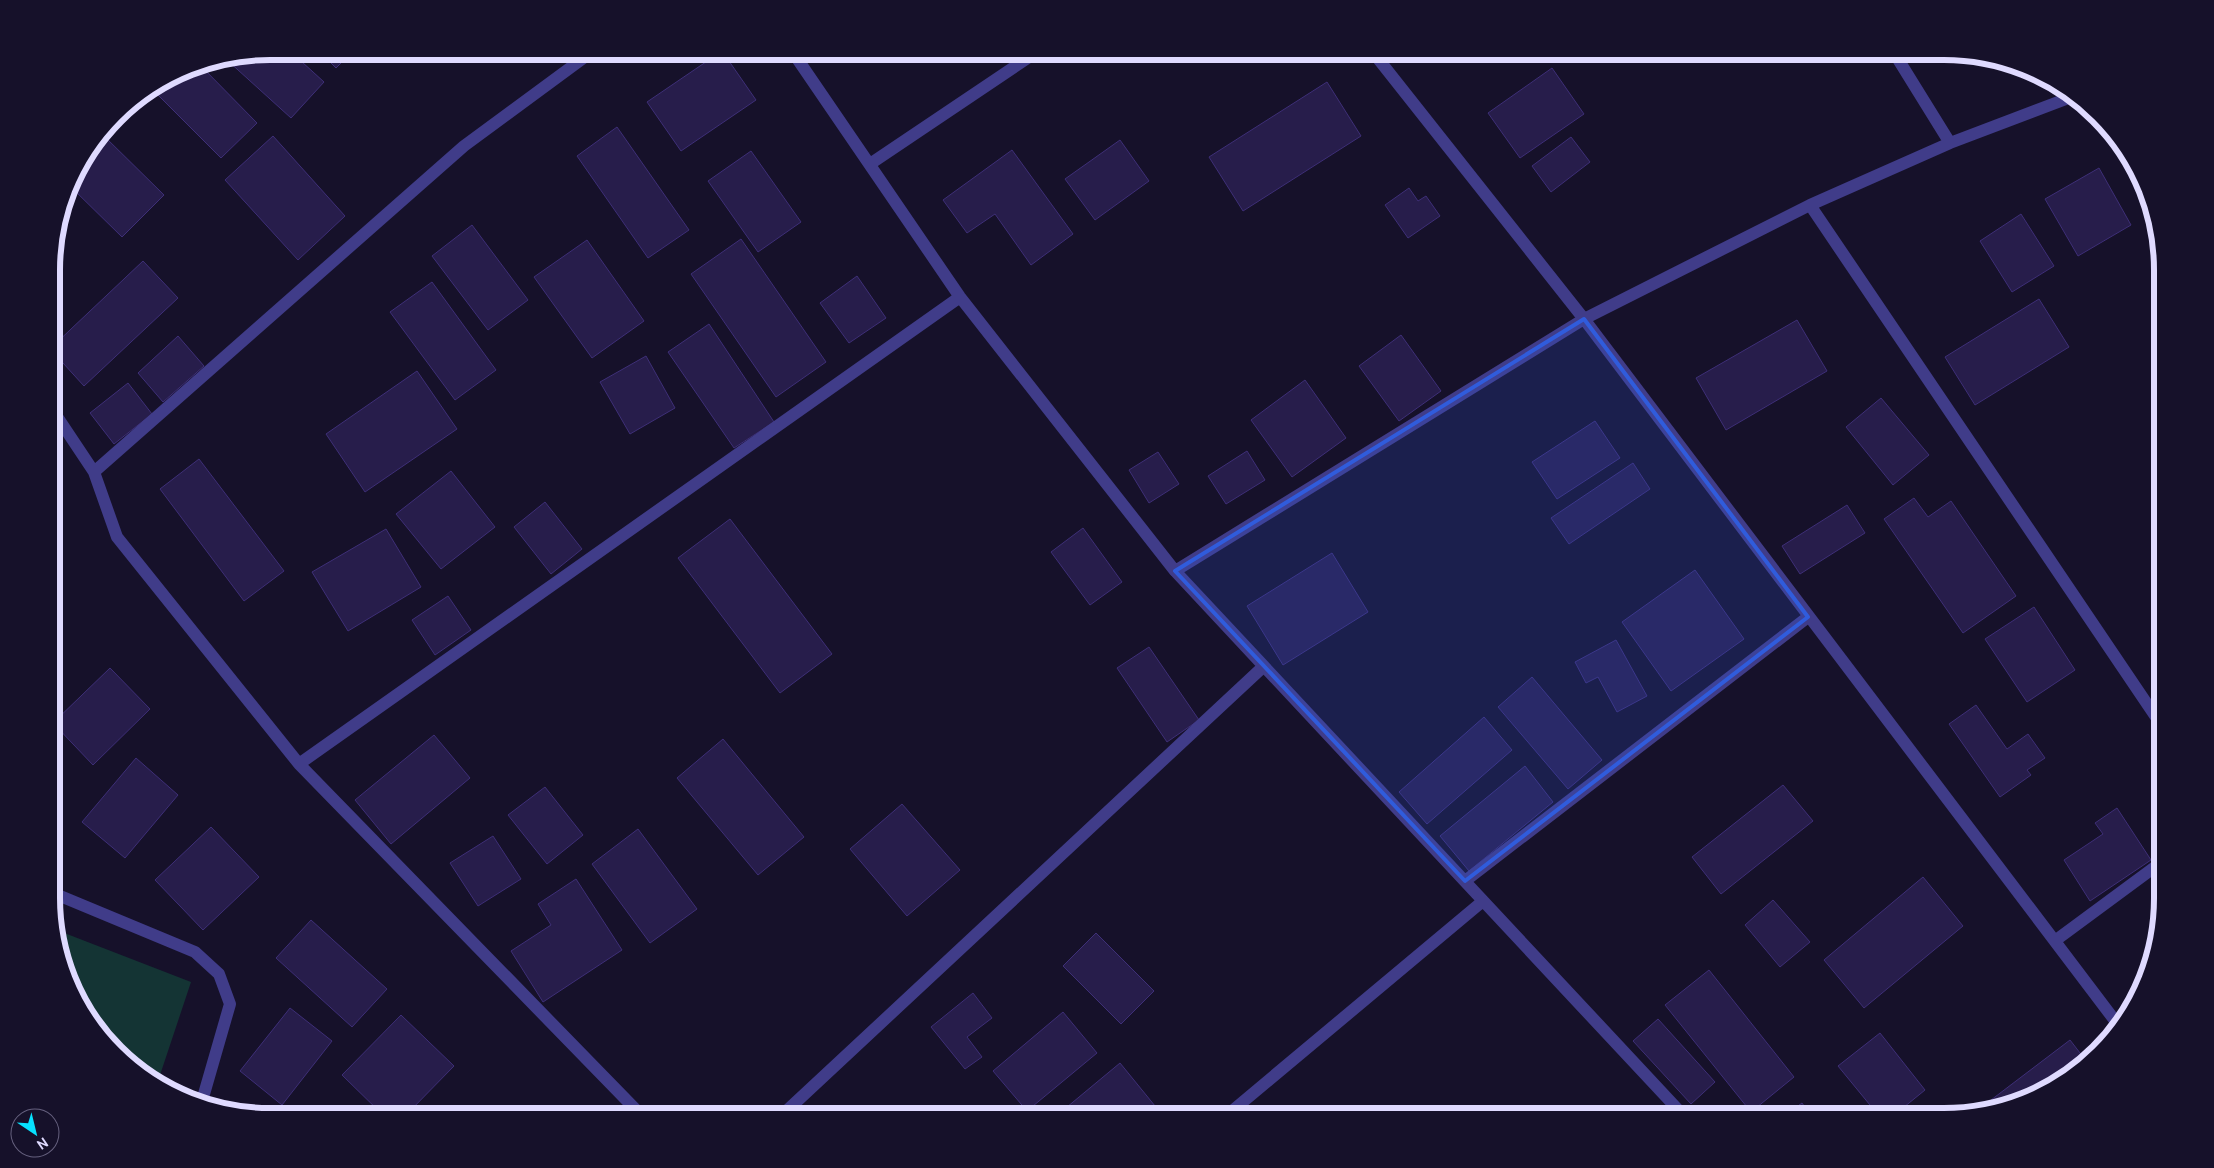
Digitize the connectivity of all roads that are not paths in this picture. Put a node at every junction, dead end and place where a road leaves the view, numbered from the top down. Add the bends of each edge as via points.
1 (580, 60) edge
2 (798, 60) edge
3 (1025, 60) edge
4 (1379, 60) edge
5 (1899, 60) edge
6 (2066, 99) edge
7 (1950, 143) junction
8 (870, 164) junction
9 (1810, 205) junction
10 (960, 297) junction
11 (1584, 319) junction
12 (60, 421) edge
13 (94, 472) junction
14 (1175, 571) junction
15 (1808, 617) junction
16 (1264, 666) junction
17 (2154, 714) edge
18 (299, 764) junction
19 (2154, 868) edge
20 (1465, 881) junction
21 (60, 896) edge
22 (1483, 901) junction
23 (2056, 940) junction
24 (2115, 1021) edge
25 (203, 1097) edge
26 (634, 1108) edge
27 (790, 1108) edge
28 (1236, 1108) edge
29 (1677, 1108) edge

1 - 13 street via 464,146
2 - 8 street
3 - 8 street
4 - 11 street
5 - 7 street
6 - 7 street
7 - 9 street
8 - 10 street
9 - 11 street
9 - 17 street
10 - 14 street
10 - 18 street
11 - 14 street
11 - 15 street
12 - 13 street
13 - 18 street via 116,537
14 - 16 street
15 - 20 street
15 - 23 street
16 - 20 street
16 - 27 street
18 - 26 street
19 - 23 street
20 - 22 street
21 - 25 street via 196,952 219,974 230,1004
22 - 28 street
22 - 29 street
23 - 24 street

